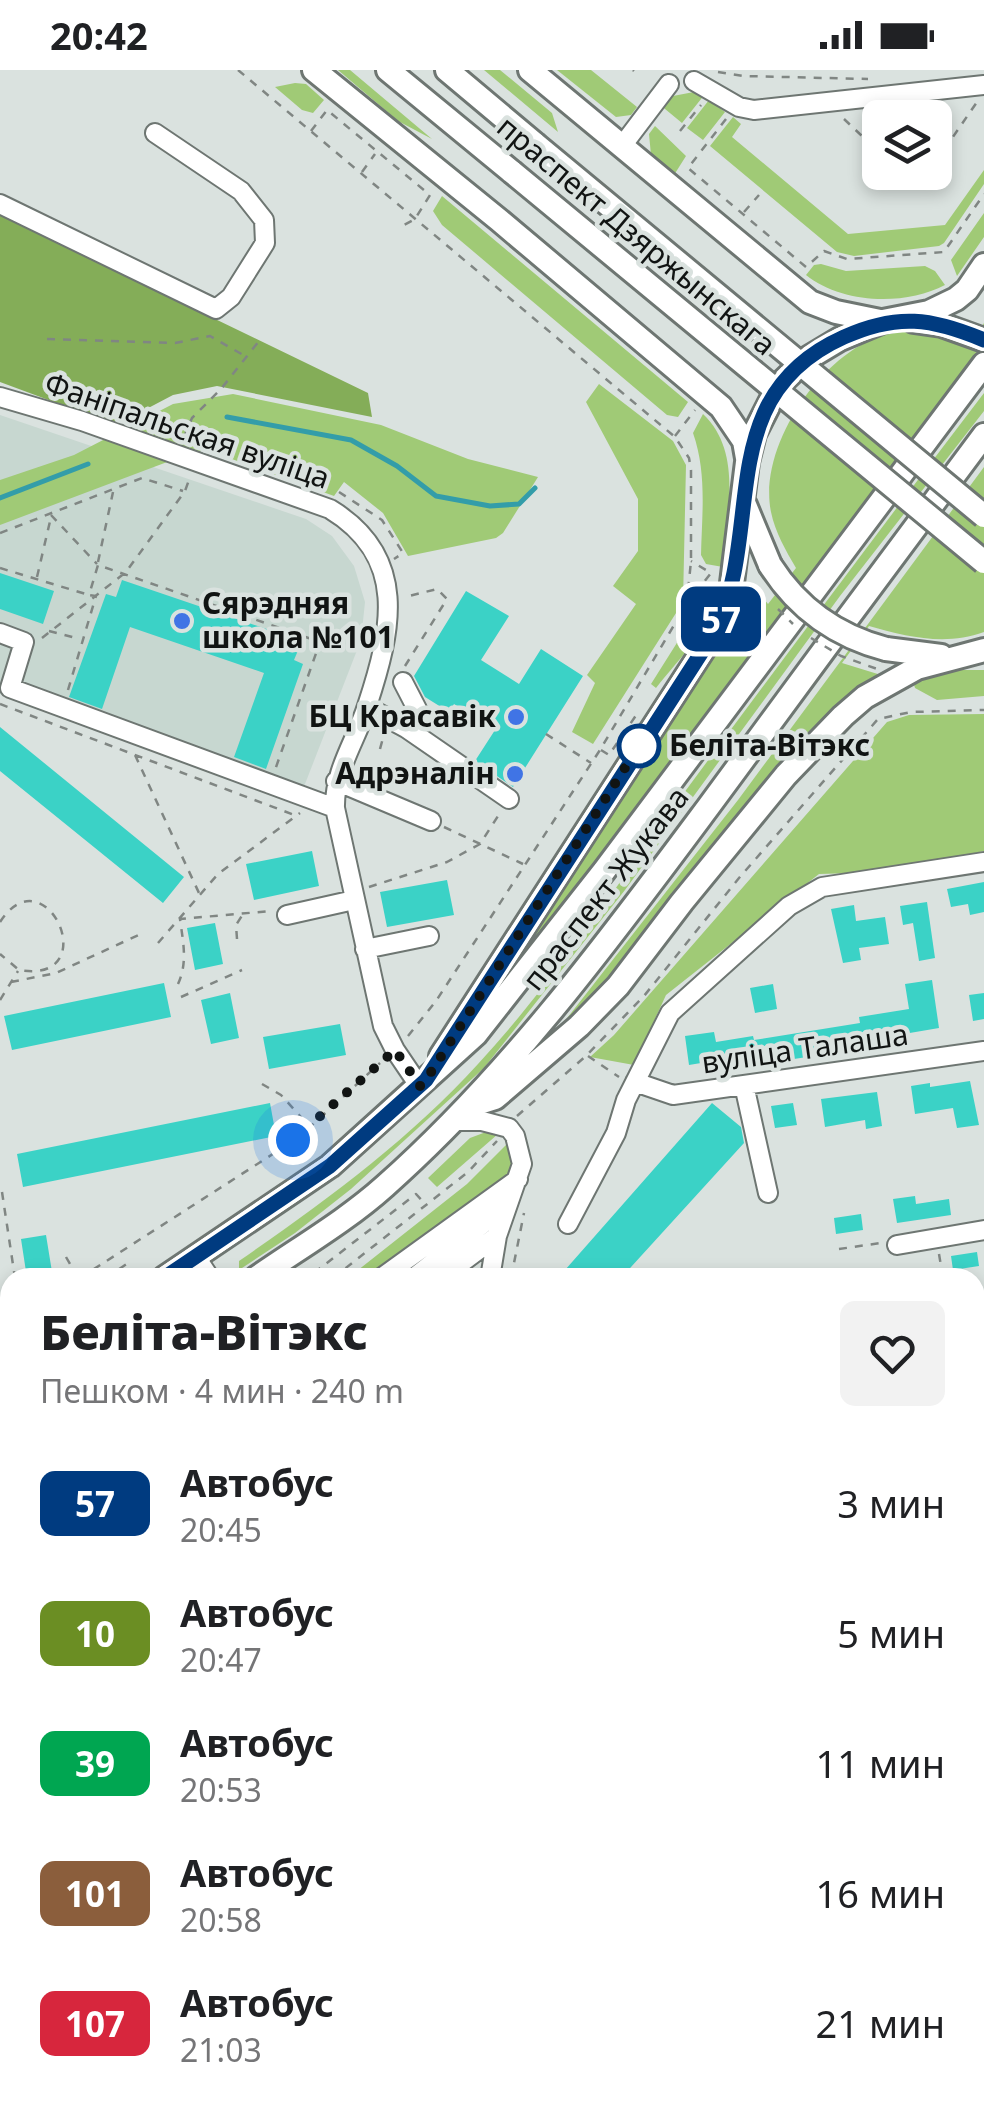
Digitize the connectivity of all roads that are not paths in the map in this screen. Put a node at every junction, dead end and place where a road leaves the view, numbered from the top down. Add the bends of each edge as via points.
1 (314, 70) edge
2 (388, 70) edge
3 (447, 70) edge
4 (530, 70) edge
5 (696, 76) edge
6 (666, 77) edge
7 (983, 89) edge
8 (155, 133) dead end
9 (622, 146) junction
10 (0, 204) edge
11 (984, 265) edge
12 (894, 320) junction
13 (984, 340) edge
14 (984, 364) edge
15 (0, 396) edge
16 (984, 435) edge
17 (747, 462) junction
18 (744, 502) junction
19 (984, 516) edge
20 (984, 562) edge
21 (0, 633) edge
22 (984, 650) edge
23 (952, 657) junction
24 (984, 660) edge
25 (402, 676) road end
26 (367, 707) junction
27 (406, 728) junction
28 (336, 781) junction
29 (509, 799) road end
30 (326, 805) junction
31 (431, 821) road end
32 (984, 862) edge
33 (354, 900) junction
34 (287, 915) road end
35 (429, 936) dead end
36 (365, 949) junction
37 (984, 1052) edge
38 (635, 1082) junction
39 (423, 1084) junction
40 (744, 1085) junction
41 (461, 1114) junction
42 (518, 1178) junction
43 (768, 1193) dead end
44 (506, 1206) junction
45 (568, 1224) dead end
46 (984, 1230) edge
47 (497, 1236) junction
48 (897, 1244) road end
49 (196, 1257) junction
50 (179, 1268) edge
51 (203, 1268) edge
52 (271, 1268) edge
53 (395, 1268) edge
54 (426, 1268) edge
55 (455, 1268) edge
56 (492, 1268) edge

1 - 17 main road via 721,407 744,441
2 - 20 main road, праспект Дзяржынскага, bridge
3 - 19 main road, праспект Дзяржынскага, bridge
4 - 9 main road
5 - 6 street via 682,89
5 - 7 street via 754,110
6 - 9 street
8 - 10 street via 241,191 264,220 264,243 232,296 216,309
9 - 12 main road via 810,302
11 - 12 main road via 956,299
12 - 13 main road via 942,324
12 - 17 main road via 825,347 779,385
14 - 39 main road, праспект Жукава via 530,970
15 - 26 street, Фаніпальская вуліца via 330,509 354,524 384,566 390,614
16 - 41 main road, праспект Жукава via 660,871
17 - 18 main road
18 - 23 main road, bridge via 770,565 824,623 886,648
18 - 39 main road via 730,599 716,630
21 - 30 street via 24,642 10,688
22 - 23 main road
23 - 24 main road
23 - 41 main road via 894,680 843,716 786,776 618,986 495,1098
25 - 27 street via 417,709
26 - 27 street
26 - 28 street, Фаніпальская вуліца
27 - 29 street
28 - 30 street, Фаніпальская вуліца
28 - 31 street
30 - 33 street, Фаніпальская вуліца
32 - 38 street via 822,887 789,906 670,1013
33 - 34 street
33 - 36 street, Фаніпальская вуліца
35 - 36 street
36 - 39 street, Фаніпальская вуліца via 395,1050
37 - 40 street, вуліца Талаша
38 - 40 street, вуліца Талаша via 673,1095
38 - 45 street
39 - 49 main road, праспект Жукава via 330,1166
40 - 43 street
41 - 42 street via 509,1128 522,1164
41 - 52 main road, праспект Жукава via 359,1208
42 - 44 street
42 - 53 street
44 - 47 street
44 - 54 street
46 - 48 street
47 - 55 street
47 - 56 street
49 - 50 main road, праспект Жукава
49 - 51 street

